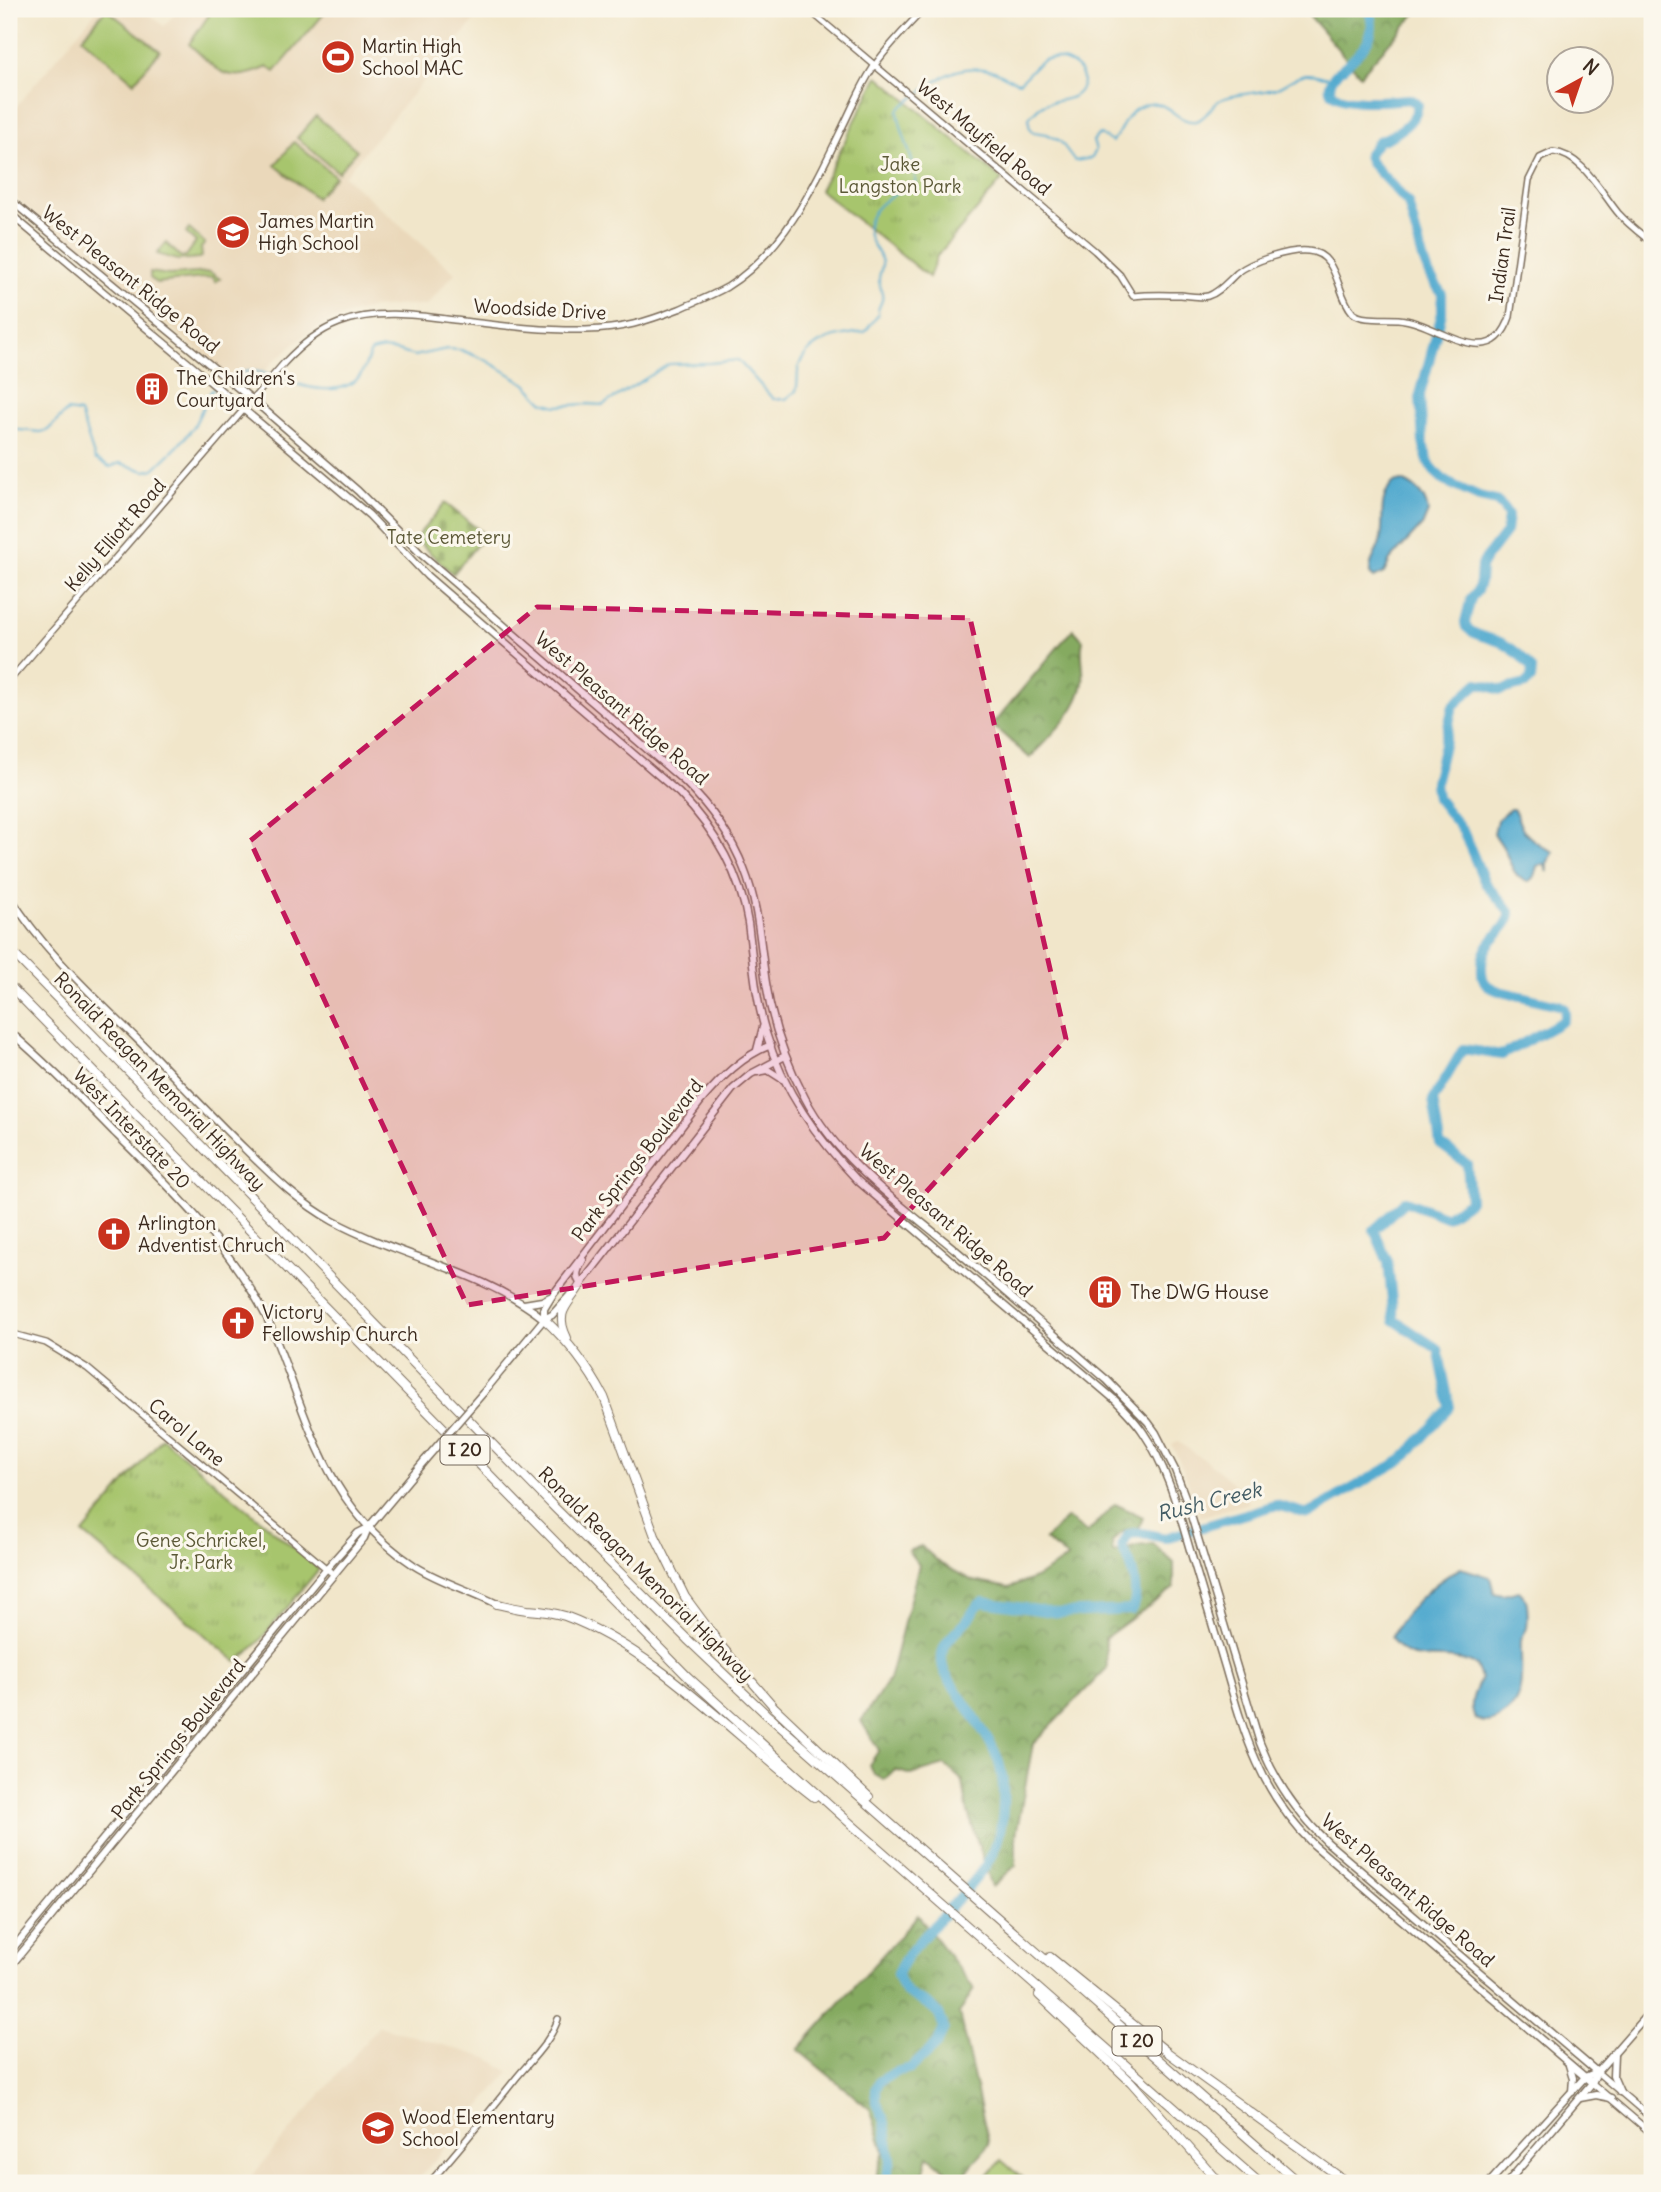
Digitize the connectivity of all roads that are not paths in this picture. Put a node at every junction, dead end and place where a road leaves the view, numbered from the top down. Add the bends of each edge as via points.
1 (808, 9) edge
2 (923, 9) edge
3 (875, 65) junction
4 (9, 199) edge
5 (9, 213) edge
6 (1652, 243) edge
7 (1133, 296) joint
8 (170, 332) junction
9 (162, 340) junction
10 (252, 400) junction
11 (244, 408) junction
12 (9, 681) edge
13 (9, 895) edge
14 (9, 948) edge
15 (9, 985) edge
16 (764, 1025) junction
17 (9, 1031) edge
18 (780, 1042) junction
19 (770, 1045) junction
20 (754, 1053) junction
21 (785, 1056) junction
22 (776, 1061) junction
23 (749, 1075) junction
24 (786, 1082) junction
25 (590, 1246) junction
26 (581, 1284) junction
27 (552, 1296) junction
28 (524, 1304) junction
29 (544, 1319) junction
30 (9, 1333) edge
31 (570, 1344) junction
32 (368, 1528) junction
33 (326, 1569) junction
34 (333, 1574) junction
35 (497, 1604) joint
36 (550, 1611) junction
37 (544, 1622) dead end
38 (138, 1797) junction
39 (146, 1803) junction
40 (851, 1824) junction
41 (905, 1835) junction
42 (77, 1871) junction
43 (85, 1877) junction
44 (1004, 1922) junction
45 (9, 1953) edge
46 (1005, 1961) junction
47 (9, 1968) edge
48 (1652, 2009) edge
49 (558, 2019) dead end
50 (1614, 2053) junction
51 (1568, 2063) junction
52 (1597, 2072) junction
53 (1585, 2077) junction
54 (1592, 2083) junction
55 (1620, 2092) junction
56 (1572, 2093) junction
57 (1580, 2098) junction
58 (1611, 2098) junction
59 (1652, 2119) edge
60 (1643, 2126) junction
61 (1652, 2127) edge
62 (1652, 2134) edge
63 (1519, 2151) junction
64 (1529, 2157) junction
65 (429, 2183) edge
66 (1220, 2183) edge
67 (1260, 2183) edge
68 (1299, 2183) edge
69 (1348, 2183) edge
70 (1489, 2183) edge
71 (1507, 2183) edge

1 - 3 street, West Mayfield Road
2 - 3 street, Woodside Drive
3 - 7 street, West Mayfield Road via 1095,251 1120,275
3 - 10 street, Woodside Drive via 823,168 780,239 748,271 706,298 645,322 584,330 406,314 368,316 317,334
4 - 8 main road, West Pleasant Ridge Road
5 - 9 main road, West Pleasant Ridge Road
6 - 7 street, Indian Trail via 1619,214 1582,168 1553,152 1540,158 1529,180 1510,317 1501,336 1490,343 1468,344 1405,320 1359,317 1327,261 1308,251 1273,257 1243,269 1209,295
8 - 9 main road
8 - 10 main road, West Pleasant Ridge Road
9 - 11 main road, West Pleasant Ridge Road
10 - 11 street, Woodside Drive
10 - 18 main road, West Pleasant Ridge Road via 703,800 744,869 759,920 766,985
11 - 12 street, Kelly Elliott Road
11 - 16 main road, West Pleasant Ridge Road via 369,516 427,576 699,813 737,883
13 - 28 main road via 58,958 301,1200 364,1236 486,1283
14 - 41 highway, Ronald Reagan Memorial Highway / I 20 via 687,1639
15 - 40 highway, Ronald Reagan Memorial Highway / I 20 via 658,1647
16 - 19 main road, West Pleasant Ridge Road
16 - 20 main road
17 - 32 main road, West Interstate 20 via 148,1165 227,1252 267,1318 331,1476
18 - 19 main road, Park Springs Boulevard
18 - 21 main road, West Pleasant Ridge Road
19 - 20 main road, Park Springs Boulevard
19 - 22 main road, West Pleasant Ridge Road
20 - 25 main road, Park Springs Boulevard via 725,1074 701,1101
21 - 22 main road, Park Springs Boulevard
21 - 52 main road, West Pleasant Ridge Road via 815,1114 856,1165 1107,1379 1156,1433 1186,1499 1260,1743 1293,1806 1327,1842
22 - 23 main road, Park Springs Boulevard
22 - 24 main road, West Pleasant Ridge Road
23 - 24 main road via 768,1070
23 - 26 main road, Park Springs Boulevard via 717,1107
24 - 51 main road, West Pleasant Ridge Road via 812,1128 858,1181 1115,1400 1148,1439 1172,1489 1243,1728 1261,1773 1297,1829
25 - 26 main road via 577,1272
25 - 27 main road, Park Springs Boulevard
26 - 29 main road, Park Springs Boulevard
26 - 31 highway via 562,1311 562,1327
27 - 28 main road
27 - 29 main road, Park Springs Boulevard
28 - 29 main road
29 - 31 highway
29 - 32 main road, Park Springs Boulevard, bridge
30 - 33 street, Carol Lane via 46,1343 87,1368
31 - 41 highway via 604,1397 655,1536 699,1618 775,1709
32 - 33 main road, Park Springs Boulevard
32 - 34 main road, Park Springs Boulevard
32 - 35 main road, West Interstate 20 via 415,1566
33 - 34 street, Carol Lane
33 - 38 main road, Park Springs Boulevard
34 - 39 main road, Park Springs Boulevard
35 - 36 highway
36 - 37 highway
36 - 40 highway via 600,1632 665,1675
38 - 39 main road
38 - 42 main road, Park Springs Boulevard
39 - 43 main road, Park Springs Boulevard
40 - 46 highway, Ronald Reagan Memorial Highway / I 20
41 - 44 highway, Ronald Reagan Memorial Highway / I 20
42 - 43 main road
42 - 45 main road, Park Springs Boulevard
43 - 47 main road, Park Springs Boulevard
44 - 68 highway, Ronald Reagan Memorial Highway / I 20
44 - 69 highway via 1167,2052
46 - 66 highway via 1131,2082
46 - 67 highway, Ronald Reagan Memorial Highway / I 20
48 - 50 main road
49 - 65 street via 541,2047
50 - 52 main road
50 - 55 main road via 1613,2076
51 - 53 main road, West Pleasant Ridge Road
51 - 56 main road
52 - 53 main road
52 - 54 main road
52 - 55 street, West Pleasant Ridge Road
53 - 54 main road, West Pleasant Ridge Road
53 - 56 main road
54 - 57 main road
54 - 58 street, West Pleasant Ridge Road
55 - 59 street, West Pleasant Ridge Road
56 - 63 main road
57 - 58 main road
57 - 64 main road
58 - 60 street, West Pleasant Ridge Road
60 - 61 street
60 - 62 street, West Pleasant Ridge Road
63 - 64 main road
63 - 70 main road
64 - 71 main road

